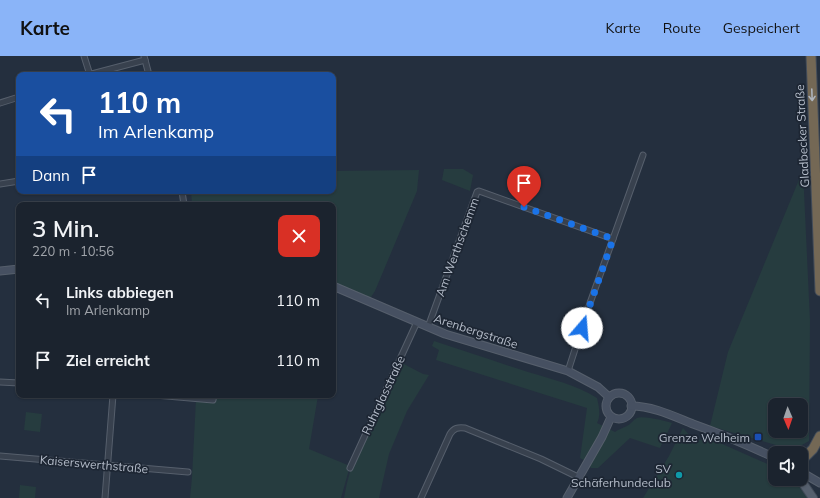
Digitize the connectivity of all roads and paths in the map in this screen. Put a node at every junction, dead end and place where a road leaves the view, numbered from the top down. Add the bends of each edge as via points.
1 (84, 56) edge
2 (811, 56) edge
3 (144, 58) edge
4 (88, 72) edge
5 (99, 72) edge
6 (148, 72) edge
7 (16, 98) edge
8 (0, 102) edge
9 (644, 155) dead end
10 (16, 181) edge
11 (0, 184) edge
12 (613, 239) junction
13 (16, 269) edge
14 (0, 271) edge
15 (336, 287) edge
16 (820, 291) edge
17 (417, 322) junction
18 (428, 327) junction
19 (568, 371) junction
20 (0, 382) edge
21 (16, 383) edge
22 (609, 397) junction
23 (113, 398) edge
24 (631, 406) junction
25 (611, 417) junction
26 (820, 436) edge
27 (808, 453) edge
28 (768, 455) edge
29 (0, 456) edge
30 (107, 466) junction
31 (350, 468) dead end
32 (188, 472) dead end
33 (808, 476) edge
34 (578, 477) junction
35 (820, 483) edge
36 (805, 486) edge
37 (104, 498) edge
38 (422, 498) edge
39 (567, 498) edge
40 (813, 498) edge

1 - 4 street
2 -> 16 highway, Gladbecker Straße
3 - 5 street
3 - 6 street
7 - 8 street
9 - 12 street
10 - 11 street
12 - 18 street, Am Werthschemm via 479,191
12 - 19 street
13 - 14 main road
15 - 17 main road, Arenbergstraße
17 - 18 main road, Arenbergstraße
17 - 31 street, Ruhrglasstraße
18 - 19 main road, Arenbergstraße via 462,340
19 - 22 main road, Arenbergstraße via 598,387
20 - 21 street
22 - 24 main road via 623,394 629,399
22 - 25 main road via 606,408
23 - 30 street
24 - 25 main road via 630,413 625,418
24 - 28 main road via 657,410
25 - 34 main road
26 - 27 highway
29 - 30 street, Kaiserswerthstraße
30 - 32 street, Kaiserswerthstraße
30 - 37 street
33 - 35 main road
34 - 38 street via 541,459 465,428 459,428 450,434
34 - 39 main road
36 - 40 main road

